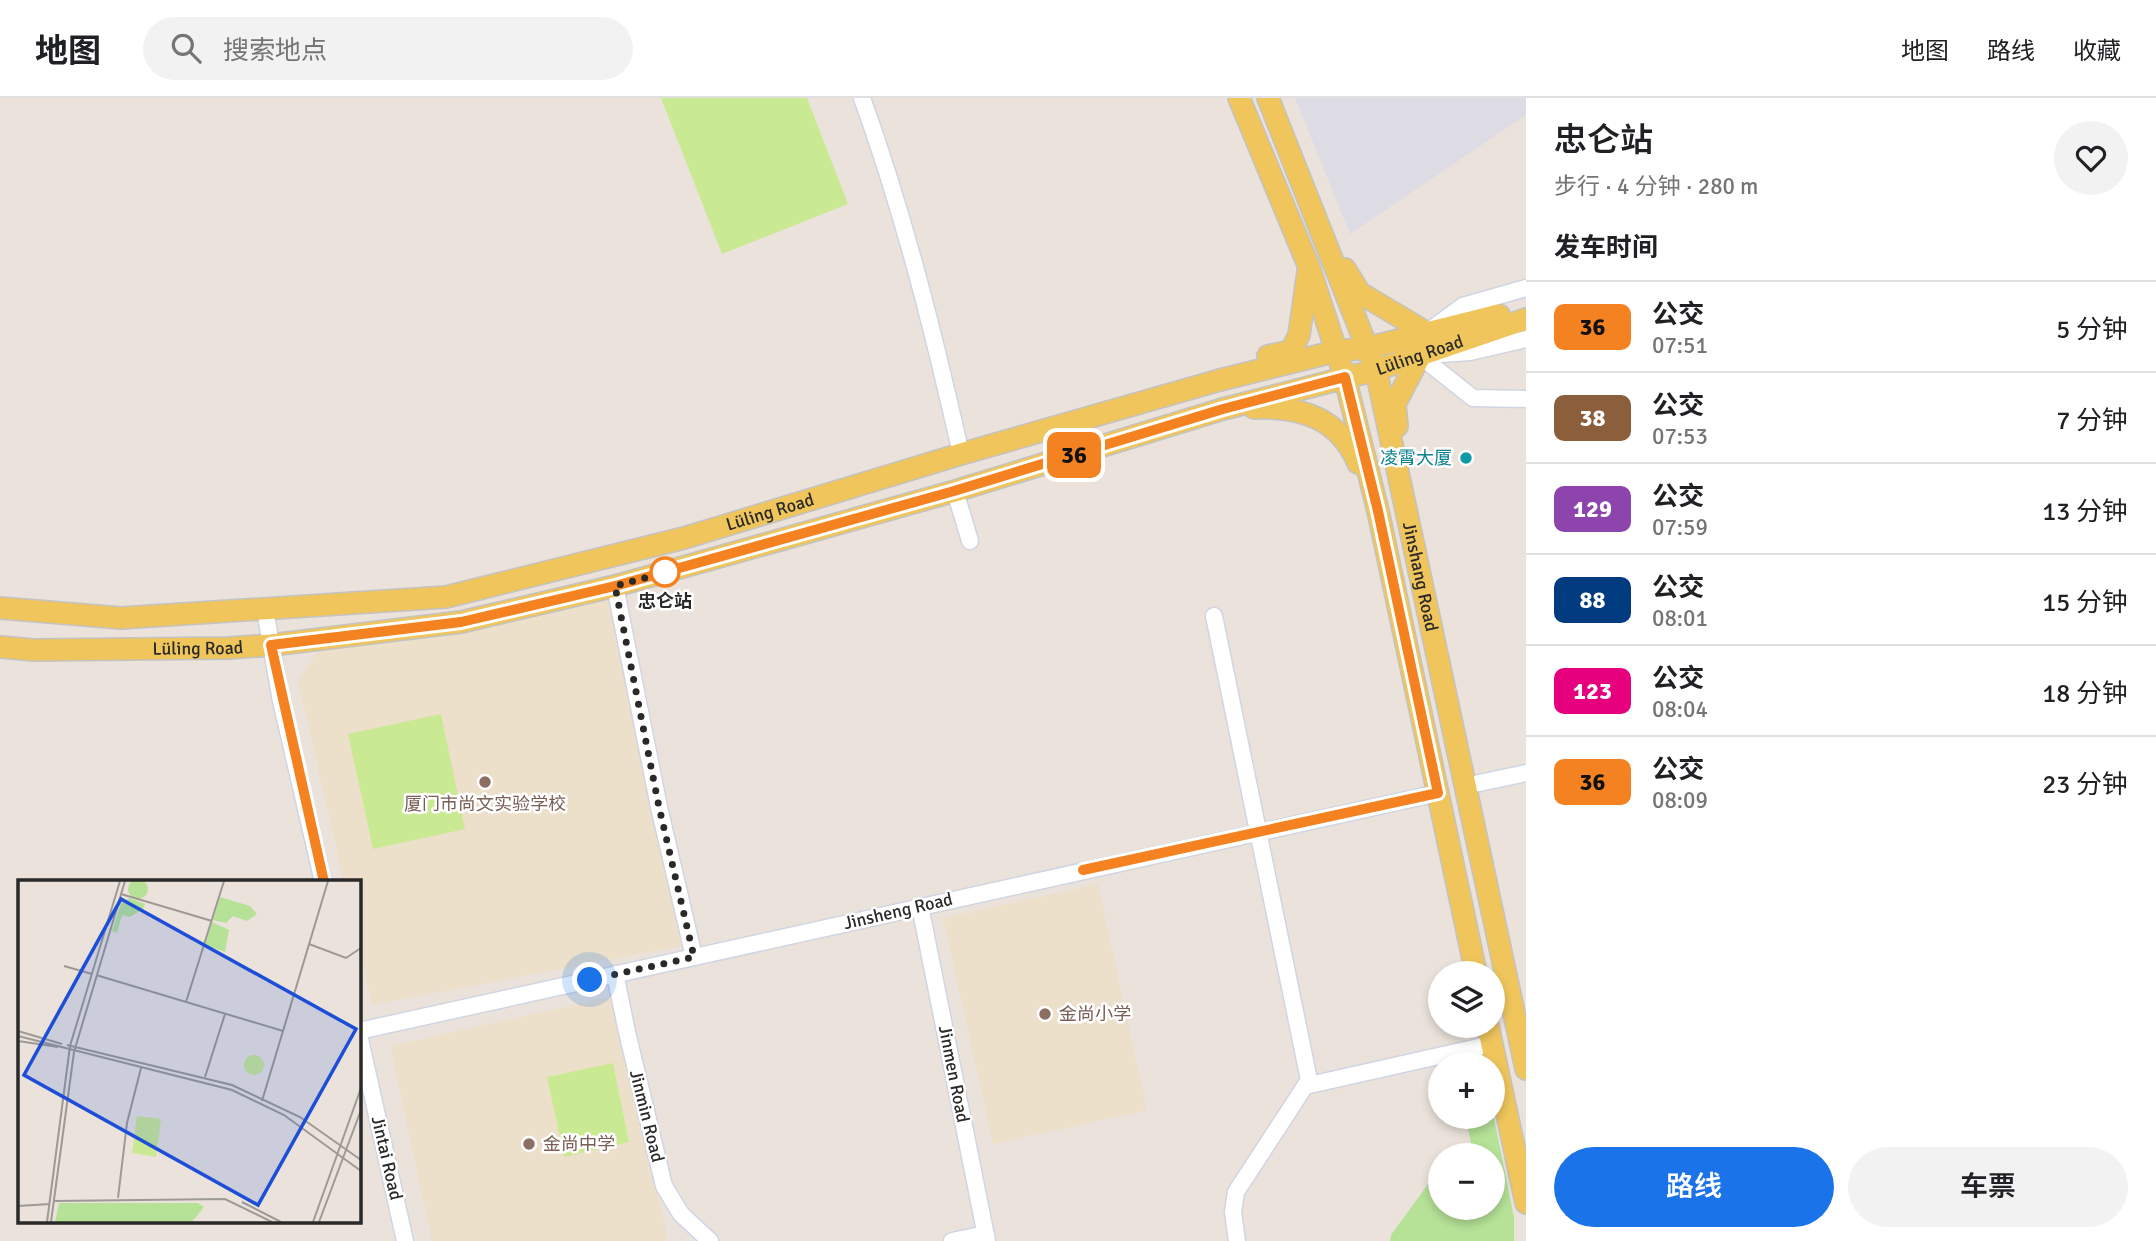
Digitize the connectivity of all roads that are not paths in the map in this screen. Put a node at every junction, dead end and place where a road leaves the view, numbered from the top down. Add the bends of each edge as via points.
1 (862, 98) edge
2 (1240, 98) edge
3 (1268, 98) edge
4 (1325, 237) junction
5 (1309, 267) junction
6 (1526, 288) edge
7 (1526, 308) edge
8 (1526, 318) edge
9 (1427, 333) junction
10 (1526, 339) edge
11 (1367, 348) junction
12 (1337, 351) junction
13 (1420, 356) junction
14 (1376, 370) junction
15 (1345, 377) junction
16 (1220, 380) junction
17 (1526, 399) edge
18 (1223, 409) junction
19 (961, 454) junction
20 (954, 491) junction
21 (1378, 511) junction
22 (1411, 536) junction
23 (970, 541) dead end
24 (615, 586) junction
25 (0, 608) edge
26 (265, 610) junction
27 (1214, 616) dead end
28 (271, 645) junction
29 (0, 647) edge
30 (1526, 773) edge
31 (1465, 786) junction
32 (1438, 793) junction
33 (1258, 831) junction
34 (323, 880) edge
35 (920, 906) junction
36 (694, 957) junction
37 (1473, 961) edge
38 (615, 974) junction
39 (360, 1033) edge
40 (360, 1038) edge
41 (1479, 1038) edge
42 (1491, 1038) edge
43 (1526, 1069) edge
44 (1305, 1086) junction
45 (1526, 1203) edge
46 (986, 1238) edge
47 (405, 1241) edge
48 (710, 1241) edge
49 (952, 1241) edge
50 (1237, 1241) edge

1 - 19 street via 899,213
2 - 5 main road, Jinshang Road
3 - 4 main road, Jinshang Road
4 - 9 main road via 1360,293
4 - 11 main road, Jinshang Road
5 - 12 main road, Jinshang Road
5 - 16 main road via 1299,335 1291,351 1258,358
6 - 9 street via 1463,306
7 - 9 main road, Lüling Road
8 - 13 main road, Lüling Road
9 - 11 main road, Lüling Road
10 - 13 street via 1470,352
11 - 12 main road, Lüling Road
11 - 14 main road, Jinshang Road
12 - 15 main road, Jinshang Road
12 - 16 main road, Lüling Road
13 - 14 main road, Lüling Road
13 - 17 street via 1473,398
13 - 22 main road via 1395,404
14 - 15 main road, Lüling Road
14 - 22 main road, Jinshang Road
15 - 18 main road, Lüling Road
15 - 21 main road, Jinshang Road
16 - 19 main road, Lüling Road
18 - 20 main road, Lüling Road
18 - 21 main road via 1266,407 1327,421 1350,445
19 - 26 main road, Lüling Road via 684,538 446,597
20 - 23 street
20 - 24 main road, Lüling Road
21 - 32 main road, Jinshang Road
22 - 31 main road, Jinshang Road
24 - 28 main road, Lüling Road via 461,622
24 - 36 street
25 - 26 main road, Lüling Road via 121,618
26 - 28 street
27 - 33 street
28 - 29 main road, Lüling Road
28 - 34 street
30 - 31 street
31 - 43 main road, Jinshang Road
32 - 33 street, Jinsheng Road
32 - 37 main road, Jinshang Road
33 - 35 street, Jinsheng Road
33 - 44 street via 1308,1080
35 - 36 street, Jinsheng Road
35 - 46 street, Jinmen Road
36 - 38 street, Jinsheng Road
38 - 39 street, Jinsheng Road
38 - 48 street, Jinmin Road via 664,1186 681,1214
40 - 47 street, Jintai Road
41 - 44 street
42 - 45 main road
44 - 50 street via 1236,1192
46 - 49 street

